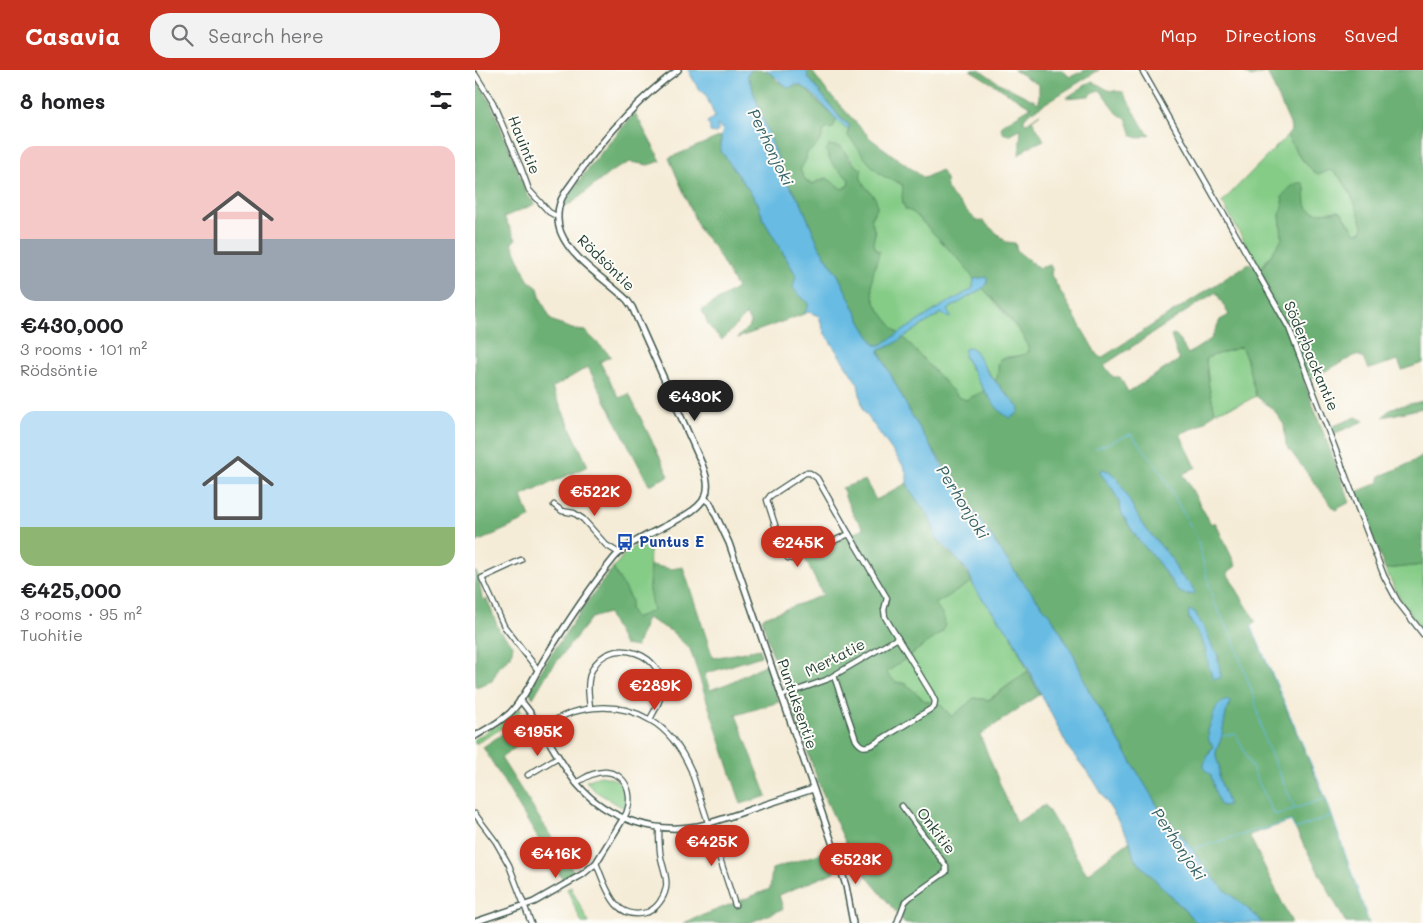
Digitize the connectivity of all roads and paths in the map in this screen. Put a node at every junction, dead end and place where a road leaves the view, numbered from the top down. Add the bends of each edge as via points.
1 (678, 70) edge
2 (1142, 70) edge
3 (475, 74) edge
4 (558, 217) junction
5 (704, 498) junction
6 (554, 505) dead end
7 (849, 534) junction
8 (619, 553) junction
9 (521, 560) dead end
10 (1423, 634) edge
11 (898, 638) junction
12 (538, 670) junction
13 (834, 676) junction
14 (781, 696) junction
15 (520, 700) junction
16 (590, 708) junction
17 (650, 719) junction
18 (541, 730) junction
19 (475, 736) edge
20 (558, 756) junction
21 (528, 775) dead end
22 (576, 783) junction
23 (813, 789) junction
24 (902, 806) dead end
25 (475, 814) edge
26 (623, 819) junction
27 (707, 824) junction
28 (659, 828) junction
29 (596, 862) junction
30 (735, 905) dead end
31 (525, 906) junction
32 (475, 922) edge
33 (531, 923) edge
34 (853, 923) edge
35 (897, 923) edge

1 - 4 street via 634,108 584,166 563,196
2 - 10 street, Söderbackantie via 1289,328 1384,576 1398,602
3 - 4 street, Hauintie via 492,101 529,190
4 - 5 street, Rödsöntie via 567,244 632,307 702,464 707,483
5 - 8 street via 689,513 629,544
5 - 14 street, Puntuksentie via 710,503 729,543
6 - 8 street via 561,511 575,513 606,545
7 - 7 street via 817,478 810,473 805,473 767,500 788,558 794,559
7 - 11 street via 887,598 885,617
8 - 12 street
9 - 12 street via 482,578 504,626
11 - 13 street, Mertatie
11 - 13 street via 935,702 934,706 872,745 861,746 856,740
12 - 15 street
13 - 14 street, Mertatie
14 - 23 street, Puntuksentie
15 - 18 street
15 - 19 street via 501,720
16 - 17 street via 619,709
16 - 17 street via 589,677 596,664 607,654 635,652 651,661 659,674 661,694
16 - 18 street via 569,713
17 - 27 street via 681,749 691,770
18 - 20 street
20 - 21 street
20 - 22 street
22 - 26 street
22 - 26 street via 600,772 616,775 629,792 629,807
23 - 27 street
23 - 34 street, Puntuksentie via 843,878
24 - 35 street, Onkitie via 946,866 946,872 905,902
25 - 31 street via 505,858
26 - 28 street
26 - 29 street
27 - 28 street
27 - 30 street
28 - 29 street via 659,849 666,882 663,896 651,910 633,913 622,910 612,899
29 - 31 street via 575,880
31 - 32 street
31 - 33 street

